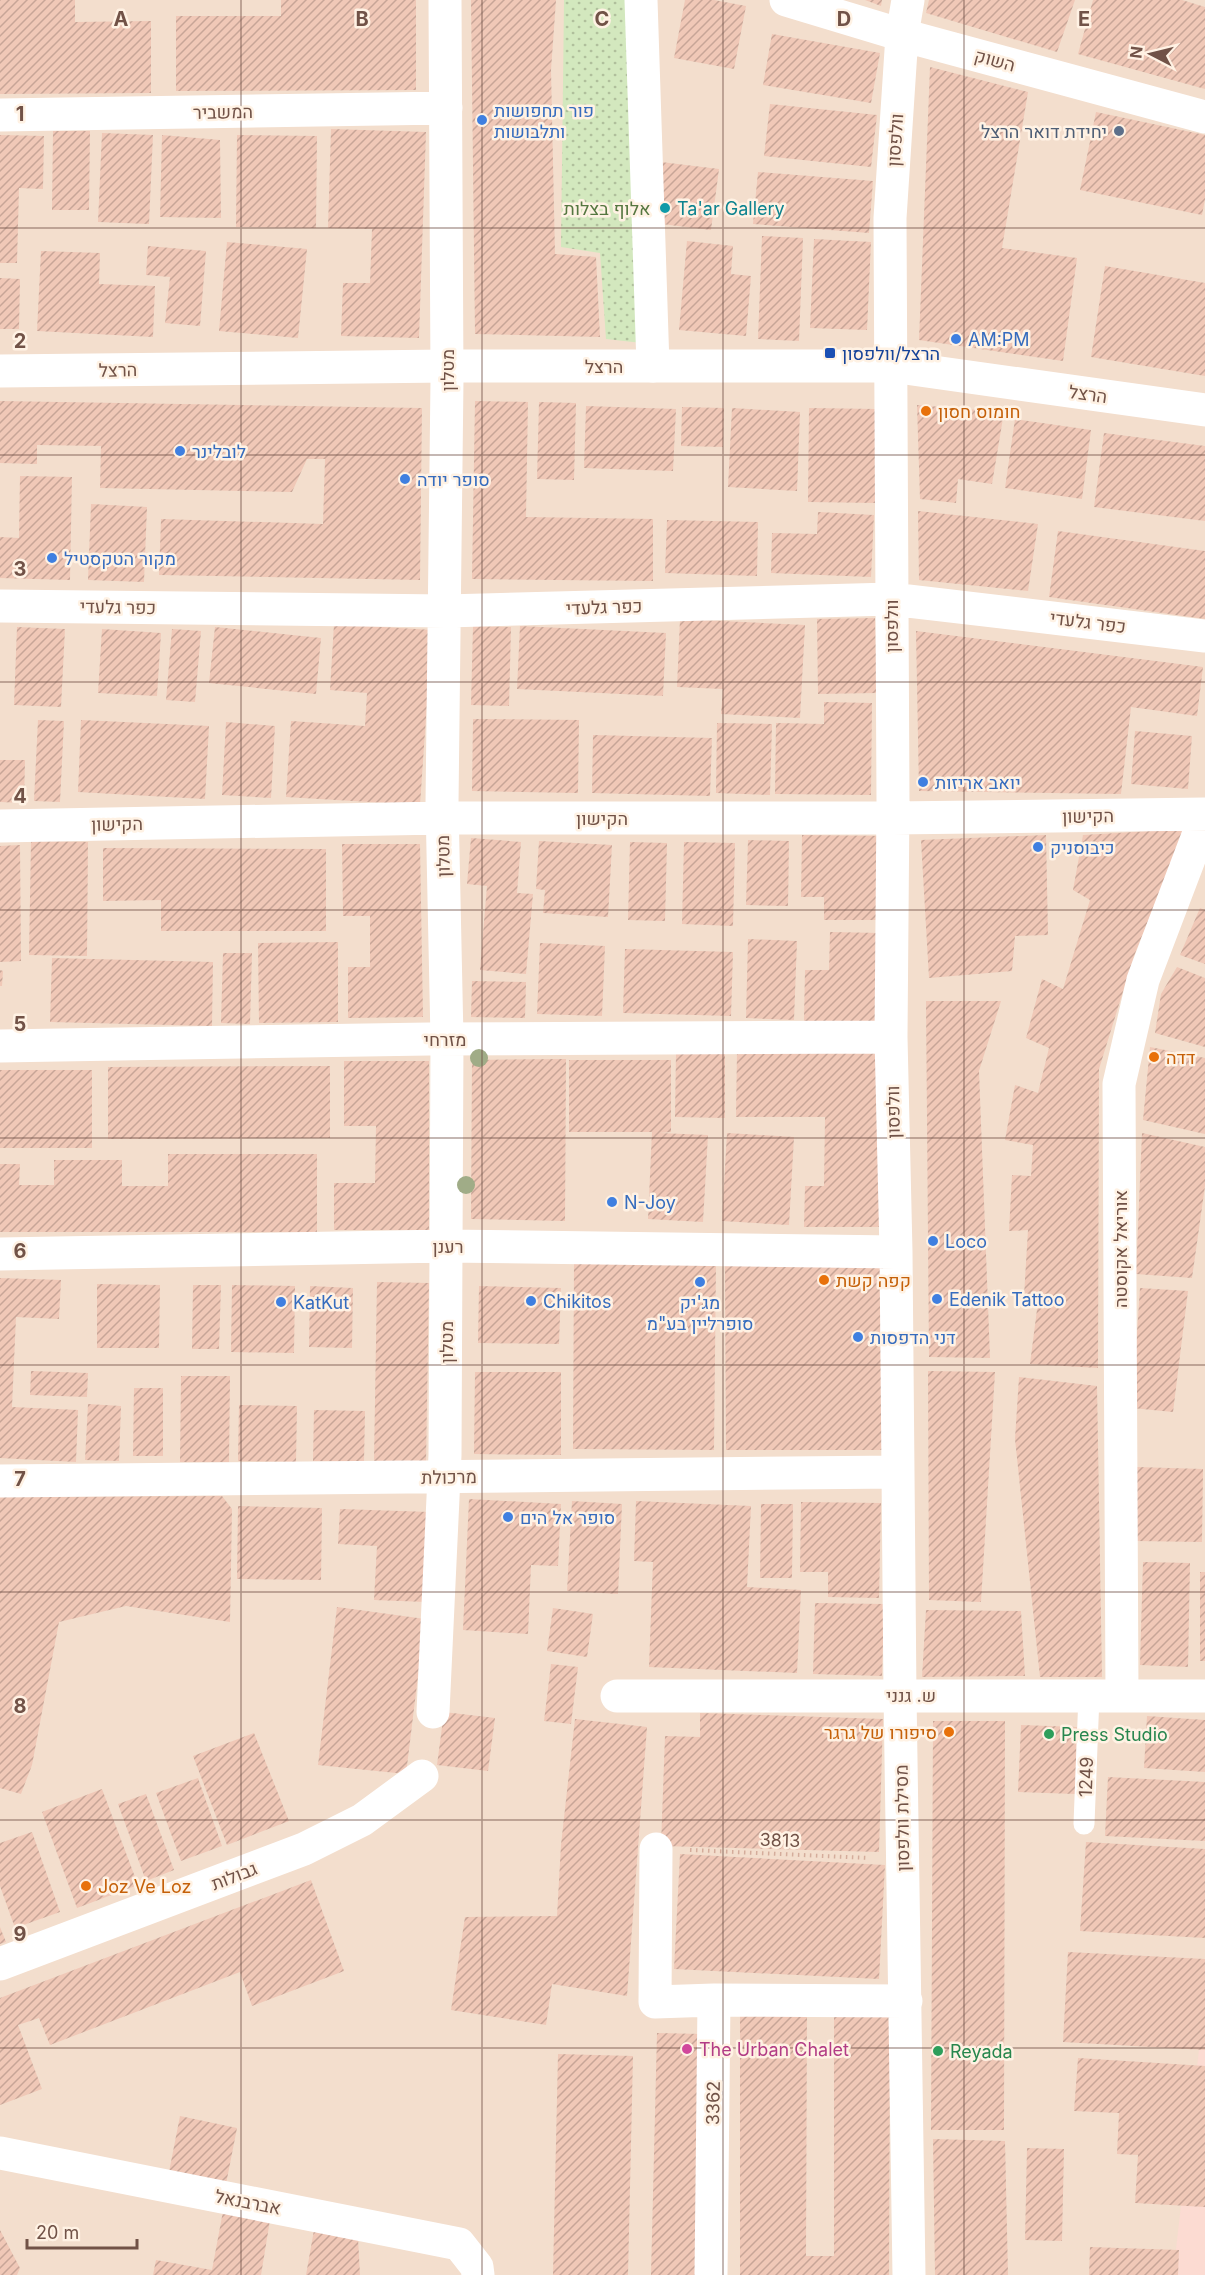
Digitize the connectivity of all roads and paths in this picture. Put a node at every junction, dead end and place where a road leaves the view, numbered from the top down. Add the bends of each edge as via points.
1 (445, 0) edge
2 (641, 0) edge
3 (786, 0) edge
4 (908, 0) edge
5 (902, 35) junction
6 (446, 108) junction
7 (0, 115) edge
8 (1205, 117) edge
9 (447, 366) junction
10 (653, 366) junction
11 (891, 366) junction
12 (0, 371) edge
13 (1205, 410) edge
14 (891, 599) junction
15 (0, 606) edge
16 (446, 611) junction
17 (1205, 636) edge
18 (1205, 816) edge
19 (442, 818) junction
20 (892, 818) junction
21 (0, 826) edge
22 (891, 1037) junction
23 (447, 1039) junction
24 (0, 1046) edge
25 (446, 1246) junction
26 (896, 1252) junction
27 (0, 1254) edge
28 (898, 1472) junction
29 (445, 1477) junction
30 (0, 1481) edge
31 (900, 1695) junction
32 (1089, 1695) junction
33 (1122, 1695) junction
34 (617, 1696) dead end
35 (1205, 1696) edge
36 (433, 1712) dead end
37 (423, 1776) dead end
38 (1084, 1824) dead end
39 (656, 1849) joint
40 (903, 1859) junction
41 (0, 1964) edge
42 (714, 2000) junction
43 (906, 2001) junction
44 (0, 2153) edge
45 (478, 2275) edge
46 (711, 2275) edge
47 (909, 2275) edge

1 - 6 street, מטלון
2 - 10 street
3 - 5 street, השוק
4 - 5 street, וולפסון
5 - 8 street, השוק
5 - 11 street, וולפסון via 890,218
6 - 7 street, המשביר
6 - 9 street, מטלון
9 - 10 street, הרצל
9 - 12 street, הרצל
9 - 16 street, מטלון
10 - 11 street, הרצל
11 - 13 street, הרצל
11 - 14 street, וולפסון
14 - 16 street, כפר גלעדי
14 - 17 street, כפר גלעדי
14 - 20 street, וולפסון
15 - 16 street, כפר גלעדי
16 - 19 street, מטלון
18 - 20 street, הקישון
18 - 33 street, אוריאל אקוסטה via 1143,980 1119,1084
19 - 20 street, הקישון
19 - 21 street, הקישון
19 - 23 street, מטלון
20 - 22 street, וולפסון
22 - 23 street, מזרחי
22 - 26 street, וולפסון
23 - 24 street, מזרחי
23 - 25 street, מטלון
25 - 26 street, רענן
25 - 27 street, רענן
25 - 29 street, מטלון
26 - 28 street, מסילת וולפסון
28 - 29 street, מרכולת
28 - 31 street, מסילת וולפסון
29 - 30 street, מרכולת
29 - 36 street, מטלון
31 - 32 street, ש. גנני
31 - 34 street, ש. גנני
31 - 40 street, מסילת וולפסון
32 - 33 street, ש. גנני
32 - 38 lane, 1249
33 - 35 street, ש. גנני
37 - 41 street, גבולות via 362,1820 304,1849
39 - 40 path, 3813
39 - 42 street via 654,2001
40 - 43 street, מסילת וולפסון
42 - 43 street
42 - 46 street, 3362
43 - 47 street, מסילת וולפסון
44 - 45 street, אברבנאל via 459,2244 477,2267

